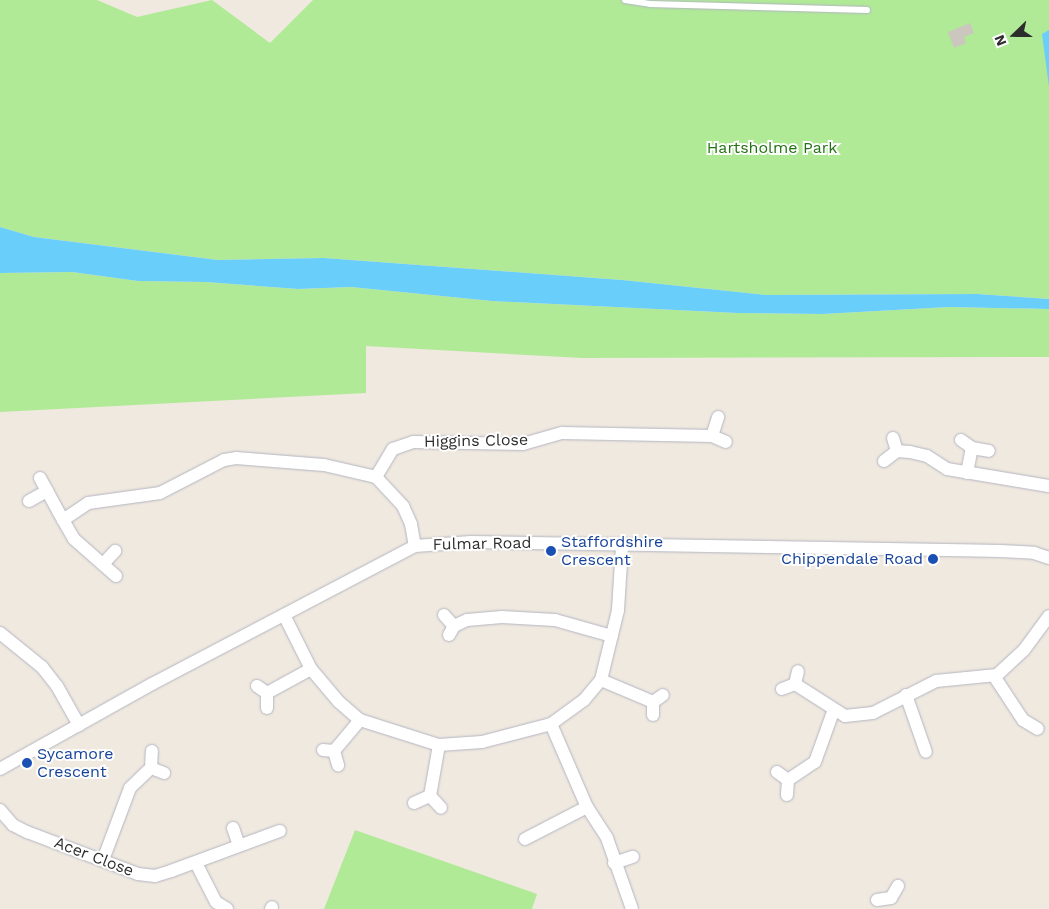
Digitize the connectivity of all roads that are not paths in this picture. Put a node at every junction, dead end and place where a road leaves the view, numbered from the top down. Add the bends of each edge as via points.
1 (625, 0) edge
2 (867, 10) dead end
3 (718, 417) dead end
4 (712, 436) junction
5 (893, 438) dead end
6 (961, 440) dead end
7 (726, 442) dead end
8 (972, 448) junction
9 (897, 451) junction
10 (989, 451) dead end
11 (884, 461) dead end
12 (967, 473) junction
13 (376, 477) junction
14 (40, 478) dead end
15 (1049, 486) edge
16 (47, 491) junction
17 (29, 501) dead end
18 (64, 520) junction
19 (415, 546) junction
20 (622, 546) junction
21 (115, 551) dead end
22 (1049, 558) edge
23 (103, 564) junction
24 (116, 576) dead end
25 (284, 614) junction
26 (444, 615) dead end
27 (1049, 616) edge
28 (0, 633) edge
29 (612, 636) junction
30 (311, 669) junction
31 (798, 671) dead end
32 (994, 676) junction
33 (601, 680) junction
34 (795, 684) junction
35 (782, 689) dead end
36 (906, 695) junction
37 (656, 704) dead end
38 (267, 708) dead end
39 (834, 712) junction
40 (360, 720) junction
41 (552, 724) junction
42 (79, 726) junction
43 (1029, 731) dead end
44 (439, 745) junction
45 (152, 751) dead end
46 (927, 756) dead end
47 (338, 765) dead end
48 (151, 768) junction
49 (0, 769) edge
50 (777, 772) dead end
51 (164, 773) dead end
52 (788, 780) junction
53 (787, 795) dead end
54 (430, 796) junction
55 (414, 803) dead end
56 (587, 807) junction
57 (442, 808) dead end
58 (0, 810) edge
59 (233, 828) dead end
60 (280, 831) dead end
61 (525, 839) dead end
62 (239, 845) junction
63 (633, 857) dead end
64 (102, 860) junction
65 (196, 863) junction
66 (614, 863) junction
67 (898, 886) dead end
68 (891, 898) junction
69 (877, 900) dead end
70 (227, 909) edge
71 (632, 909) edge
72 (898, 909) edge

1 - 2 lane via 650,4
3 - 4 street
4 - 7 street, Higgins Close
4 - 13 street, Higgins Close via 562,433 523,444 413,442 392,449
5 - 9 street
6 - 8 street
8 - 10 street
8 - 12 street
9 - 11 street
9 - 12 street via 927,456 947,469
12 - 15 street
13 - 18 street via 324,465 236,458 224,460 160,494 88,504
13 - 19 street via 402,506 411,524
14 - 16 street
16 - 17 street
16 - 18 street
18 - 23 street via 74,539
19 - 20 street, Fulmar Road via 471,542
19 - 25 street, Fulmar Road
20 - 22 street, Fulmar Road via 1000,551 1034,553
20 - 29 street via 620,594
21 - 23 street
23 - 24 street
25 - 30 street
25 - 42 street, Fulmar Road
26 - 29 street via 451,630 480,618 530,618 555,620
27 - 32 street via 1024,650
28 - 42 street via 42,667 57,686
29 - 33 street
30 - 38 street via 262,689
30 - 40 street via 339,702
31 - 34 street
32 - 36 street via 936,681
32 - 43 street
33 - 37 street
33 - 41 street via 584,700
34 - 35 street
34 - 39 street
36 - 39 street via 873,713 857,717
36 - 46 street
39 - 52 street via 815,762
40 - 44 street
40 - 47 street via 328,751
41 - 44 street via 463,745
41 - 56 street
42 - 49 street, Fulmar Road
44 - 54 street
45 - 48 street
48 - 51 street
48 - 64 street via 130,788
50 - 52 street
52 - 53 street
54 - 55 street
54 - 57 street
56 - 61 street
56 - 66 street via 606,838
58 - 64 street, Acer Close via 12,825
59 - 62 street
60 - 62 street, Acer Close
62 - 65 street, Acer Close
63 - 66 street
64 - 65 street, Acer Close via 122,870 155,876
65 - 70 street via 216,902
66 - 71 street
67 - 68 street
68 - 69 street
68 - 72 street

